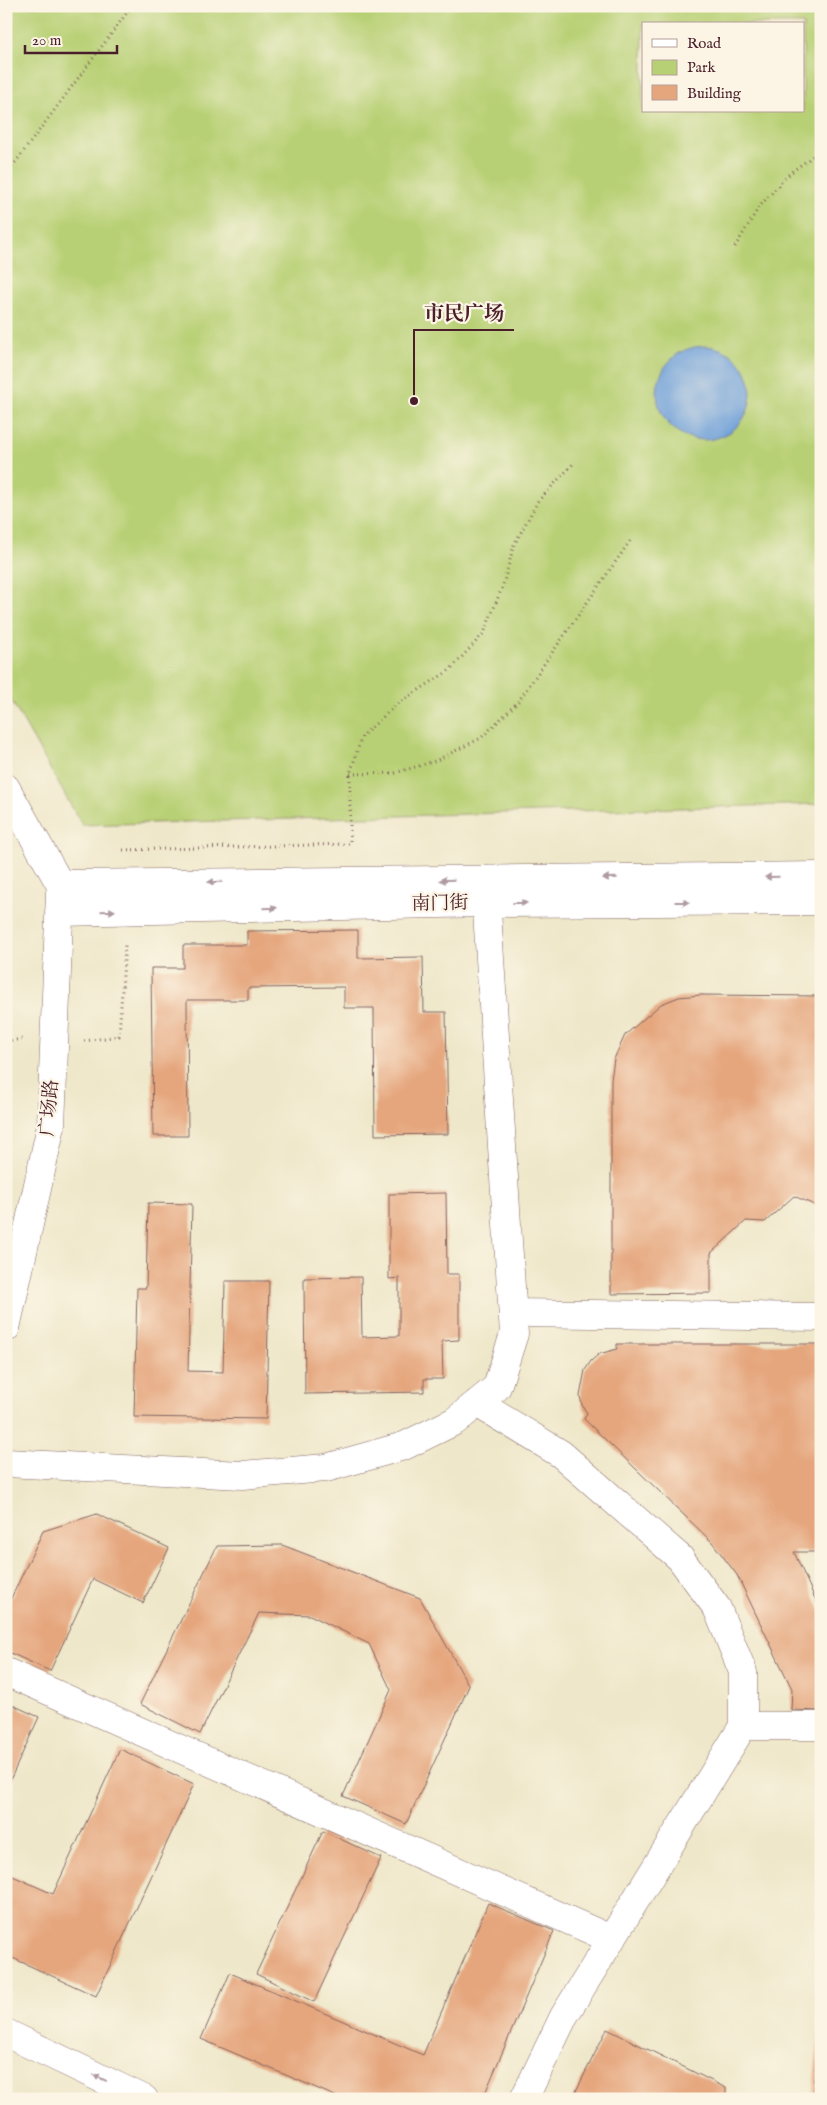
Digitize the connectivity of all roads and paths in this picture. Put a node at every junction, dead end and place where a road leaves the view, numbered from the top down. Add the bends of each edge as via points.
1 (132, 6) edge
2 (821, 150) edge
3 (6, 175) edge
4 (735, 247) dead end
5 (573, 464) dead end
6 (630, 541) dead end
7 (350, 774) junction
8 (6, 788) edge
9 (123, 850) dead end
10 (821, 876) edge
11 (60, 884) junction
12 (486, 891) junction
13 (821, 900) edge
14 (59, 912) junction
15 (125, 945) dead end
16 (24, 1039) dead end
17 (6, 1041) edge
18 (81, 1041) dead end
19 (513, 1313) junction
20 (821, 1317) edge
21 (6, 1328) edge
22 (477, 1403) junction
23 (6, 1464) edge
24 (6, 1672) edge
25 (743, 1726) junction
26 (821, 1726) edge
27 (611, 1939) junction
28 (6, 2033) edge
29 (144, 2099) edge
30 (524, 2099) edge

1 - 3 path
2 - 4 path via 790,173 759,208
5 - 7 path via 538,501 514,545 484,633 450,670 397,704 362,736
6 - 7 path via 517,703 481,738 434,761 395,773
7 - 9 path via 350,844
8 - 11 street
10 -> 12 street, 南门街
12 -> 11 street, 南门街
11 - 14 street, 广场路
12 -> 13 street, 南门街
14 -> 12 street, 南门街
12 - 19 street
14 - 21 street, 广场路 via 51,1126
15 - 18 path via 119,1036
16 - 17 path
19 - 20 street
19 - 22 street via 514,1334 497,1387
22 - 23 street via 455,1421 404,1446 326,1468 242,1476
22 - 25 street via 561,1454 680,1558 717,1608 743,1672
24 - 27 street
25 - 26 street
25 - 27 street
27 - 30 street via 564,2016
29 -> 28 street

